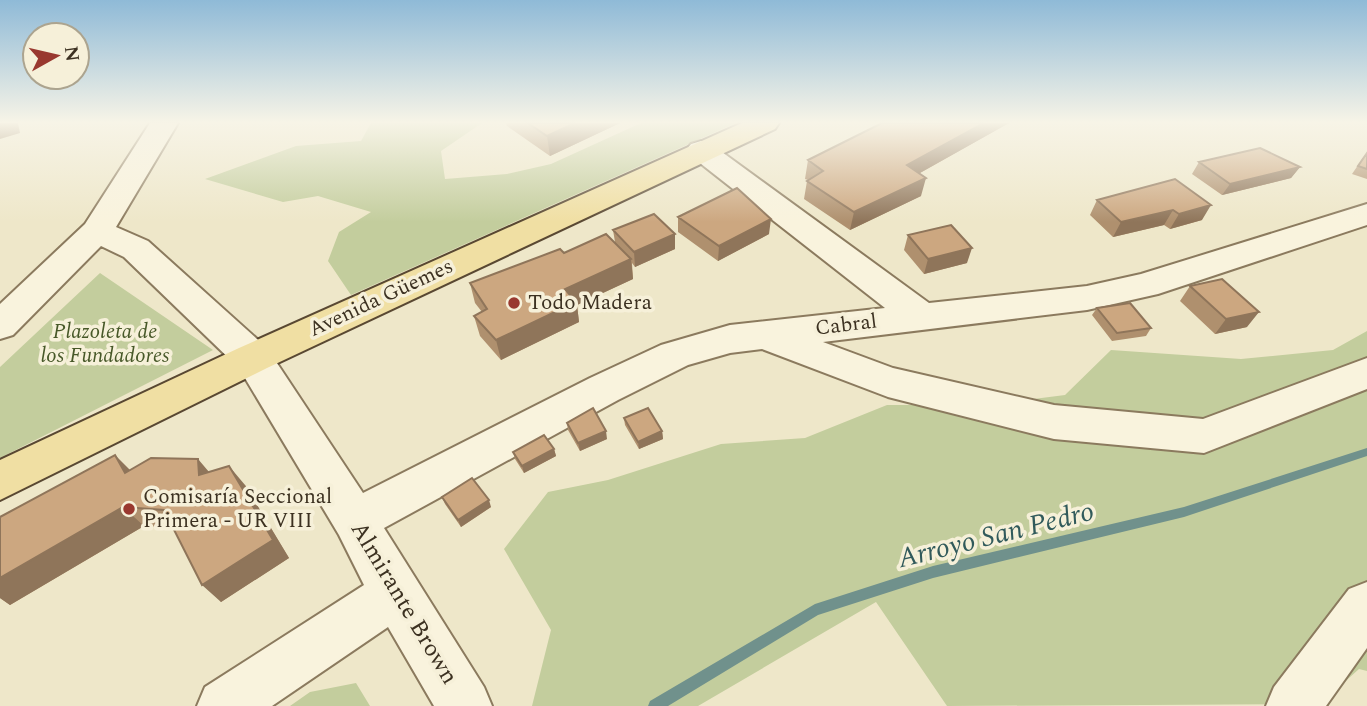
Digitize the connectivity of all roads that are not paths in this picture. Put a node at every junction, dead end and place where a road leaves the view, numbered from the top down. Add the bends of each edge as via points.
1 (144, 156) edge
2 (688, 156) edge
3 (709, 156) edge
4 (1367, 214) edge
5 (97, 231) junction
6 (922, 317) junction
7 (0, 326) edge
8 (764, 335) junction
9 (253, 358) junction
10 (1367, 373) edge
11 (0, 481) edge
12 (355, 520) junction
13 (395, 593) junction
14 (1367, 606) edge
15 (224, 706) edge
16 (465, 706) edge
17 (1293, 706) edge

1 - 5 street
2 - 9 main road, Avenida Güemes
3 - 6 street
4 - 6 street, Cabral via 1146,285 1087,298
5 - 7 street
5 - 9 street, Almirante Brown via 136,249
6 - 8 street, Cabral
8 - 10 street via 888,382 1054,422 1204,436
8 - 12 street, Cabral via 730,339 675,355
9 - 11 main road, Avenida Güemes
9 - 12 street, Almirante Brown
12 - 13 street, Almirante Brown
13 - 15 street
13 - 16 street, Almirante Brown
14 - 17 street

